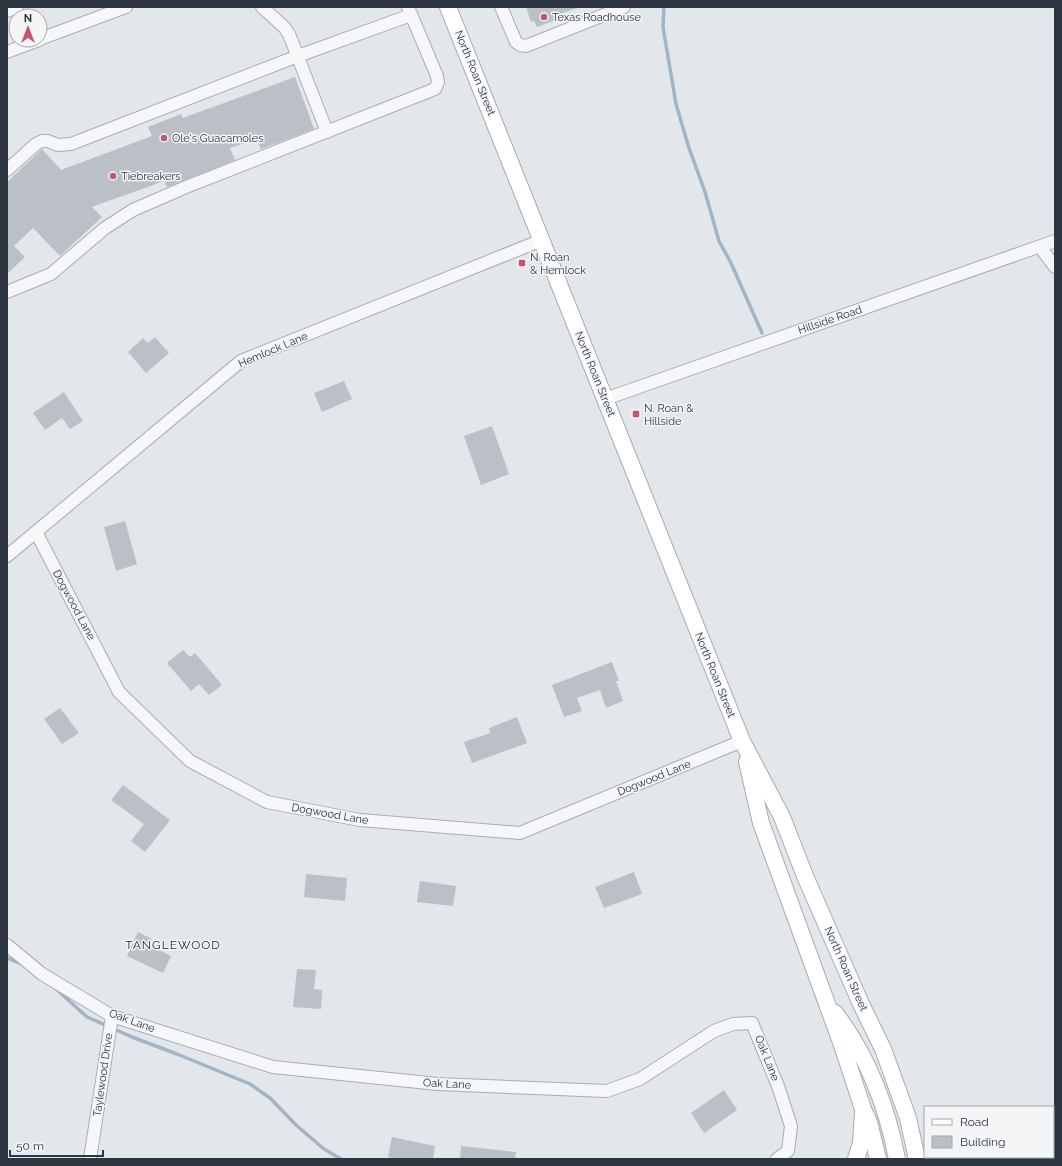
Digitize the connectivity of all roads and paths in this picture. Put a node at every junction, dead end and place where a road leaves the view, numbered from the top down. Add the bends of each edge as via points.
1 (17, 7) edge
2 (126, 7) edge
3 (264, 7) edge
4 (448, 7) edge
5 (501, 7) edge
6 (616, 8) edge
7 (7, 11) edge
8 (410, 11) edge
9 (48, 37) edge
10 (18, 48) edge
11 (7, 52) edge
12 (298, 56) junction
13 (327, 132) junction
14 (7, 170) edge
15 (542, 240) junction
16 (1055, 241) edge
17 (1040, 247) junction
18 (1055, 267) edge
19 (7, 292) edge
20 (605, 399) junction
21 (36, 532) junction
22 (7, 556) edge
23 (742, 741) junction
24 (7, 945) edge
25 (824, 999) junction
26 (112, 1016) junction
27 (863, 1109) junction
28 (908, 1118) junction
29 (924, 1140) edge
30 (90, 1159) edge
31 (777, 1159) edge
32 (856, 1159) edge
33 (878, 1159) edge
34 (897, 1159) edge
35 (917, 1159) edge

1 - 7 street
2 - 9 street
3 - 12 street via 287,30
4 - 15 main road, North Roan Street
5 - 6 street via 516,42 522,46
8 - 12 street
8 - 13 street via 437,76 435,89
10 - 11 street
12 - 13 street
12 - 14 street via 71,144 58,145 42,141
13 - 19 street via 133,210 105,228 51,274
15 - 20 main road, North Roan Street
15 - 21 street, Hemlock Lane via 241,362
16 - 17 street, Hillside Road
17 - 18 street
17 - 20 street, Hillside Road
20 - 23 main road, North Roan Street
21 - 22 street, Hemlock Lane
21 - 23 street, Dogwood Lane via 119,692 190,761 267,802 360,820 520,833
23 - 25 main road, North Roan Street via 760,823
23 - 28 main road, North Roan Street via 782,817 805,876 883,1049
24 - 26 street, Oak Lane via 42,974
25 - 27 main road, North Roan Street
25 - 34 main road via 849,1031 876,1085
26 - 30 street, Taylewood Drive
26 - 31 street, Oak Lane via 273,1067 438,1084 607,1091 640,1079 714,1031 733,1024 752,1023 778,1086 791,1126 788,1151
27 - 32 main road via 861,1143
27 - 33 main road, North Roan Street via 869,1122
28 - 29 main road
28 - 35 main road, North Roan Street

